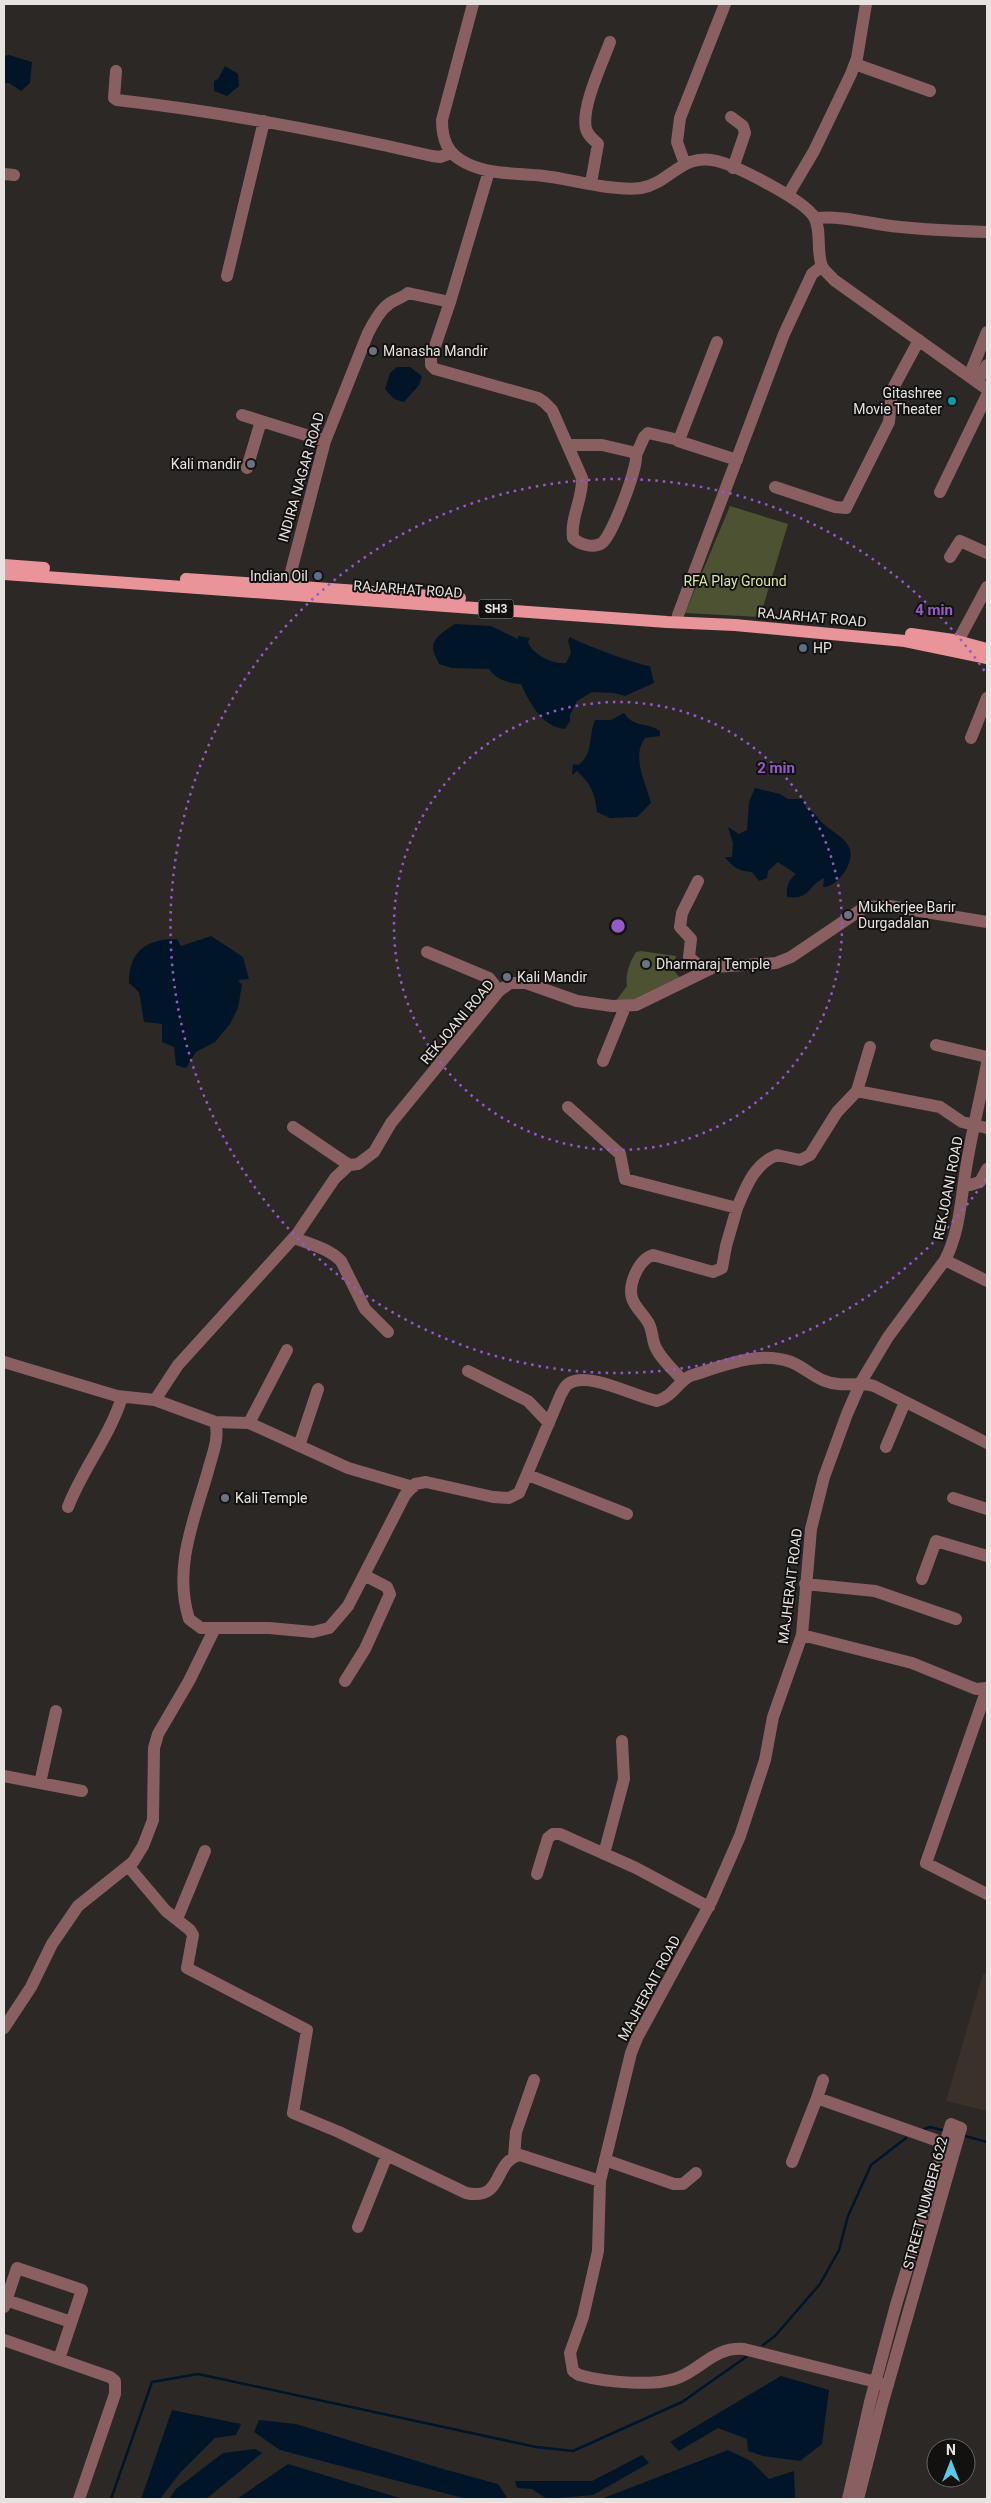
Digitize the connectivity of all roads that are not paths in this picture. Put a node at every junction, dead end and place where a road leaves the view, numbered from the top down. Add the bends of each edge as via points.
1 (473, 4) edge
2 (725, 4) edge
3 (866, 4) edge
4 (610, 42) dead end
5 (856, 64) junction
6 (116, 71) dead end
7 (930, 91) dead end
8 (731, 117) dead end
9 (264, 121) junction
10 (451, 153) junction
11 (685, 164) junction
12 (733, 168) junction
13 (489, 171) junction
14 (591, 183) junction
15 (788, 195) junction
16 (815, 218) junction
17 (987, 232) edge
18 (822, 266) junction
19 (227, 276) dead end
20 (450, 302) junction
21 (987, 332) edge
22 (919, 340) junction
23 (717, 342) dead end
24 (987, 365) edge
25 (978, 382) edge
26 (987, 395) edge
27 (242, 415) dead end
28 (261, 421) junction
29 (324, 440) junction
30 (678, 441) junction
31 (569, 445) junction
32 (636, 455) junction
33 (737, 460) junction
34 (247, 468) dead end
35 (775, 487) dead end
36 (940, 492) dead end
37 (987, 553) edge
38 (950, 557) dead end
39 (4, 565) edge
40 (4, 574) edge
41 (287, 587) junction
42 (987, 587) edge
43 (678, 615) junction
44 (958, 642) junction
45 (987, 649) edge
46 (987, 658) edge
47 (987, 698) edge
48 (971, 738) dead end
49 (698, 881) dead end
50 (987, 922) edge
51 (427, 952) dead end
52 (704, 971) junction
53 (499, 991) junction
54 (625, 1006) junction
55 (936, 1045) dead end
56 (870, 1047) dead end
57 (987, 1058) edge
58 (603, 1061) dead end
59 (987, 1063) edge
60 (857, 1091) junction
61 (568, 1107) dead end
62 (293, 1127) dead end
63 (981, 1127) edge
64 (349, 1165) junction
65 (986, 1175) edge
66 (964, 1182) junction
67 (738, 1208) junction
68 (294, 1238) junction
69 (945, 1260) junction
70 (987, 1281) edge
71 (388, 1332) dead end
72 (287, 1350) dead end
73 (4, 1362) edge
74 (468, 1371) dead end
75 (682, 1380) junction
76 (861, 1382) junction
77 (318, 1389) dead end
78 (122, 1397) junction
79 (154, 1400) junction
80 (905, 1402) junction
81 (215, 1422) junction
82 (249, 1423) junction
83 (549, 1423) junction
84 (987, 1443) edge
85 (299, 1446) junction
86 (886, 1447) dead end
87 (528, 1474) junction
88 (413, 1487) junction
89 (953, 1498) dead end
90 (68, 1507) dead end
91 (987, 1509) edge
92 (627, 1514) dead end
93 (987, 1556) edge
94 (364, 1575) junction
95 (922, 1579) dead end
96 (805, 1584) junction
97 (956, 1619) dead end
98 (215, 1628) junction
99 (802, 1635) junction
100 (344, 1681) dead end
101 (987, 1689) edge
102 (56, 1711) dead end
103 (622, 1741) dead end
104 (4, 1776) edge
105 (40, 1783) junction
106 (82, 1791) dead end
107 (205, 1851) dead end
108 (604, 1854) junction
109 (128, 1866) junction
110 (537, 1874) dead end
111 (987, 1894) edge
112 (709, 1907) junction
113 (177, 1919) junction
114 (4, 2028) edge
115 (534, 2080) dead end
116 (823, 2080) dead end
117 (816, 2098) junction
118 (944, 2143) junction
119 (387, 2155) junction
120 (514, 2157) junction
121 (605, 2160) junction
122 (792, 2162) dead end
123 (696, 2173) dead end
124 (600, 2182) junction
125 (920, 2222) junction
126 (358, 2227) dead end
127 (934, 2227) junction
128 (5, 2304) edge
129 (72, 2322) junction
130 (4, 2340) edge
131 (59, 2358) junction
132 (882, 2383) junction
133 (79, 2499) edge
134 (848, 2499) edge
135 (858, 2499) edge

1 - 10 street via 442,120 442,138
2 - 11 street via 680,118 677,142
3 - 5 street
4 - 14 street via 585,113 589,136 598,144
5 - 7 street
5 - 15 street via 814,151
6 - 9 street via 114,98 117,100 194,108
8 - 12 street via 743,126 744,133
9 - 10 street via 432,156
9 - 19 street
10 - 13 street via 465,163
11 - 12 street via 692,160 709,160
11 - 14 street via 655,184 642,188
12 - 15 street
13 - 14 street
13 - 20 street
15 - 16 street
16 - 17 street via 854,218 935,230
16 - 18 street
18 - 22 street via 834,280
18 - 33 street via 812,274 784,334
20 - 29 street, INDIRA NAGAR ROAD via 408,294 383,310 368,333
20 - 31 street via 431,358 435,369 538,398 552,410
21 - 25 street
22 - 25 street
22 - 35 street via 892,390 888,422 846,508
23 - 30 street
24 - 25 street
26 - 36 street
27 - 28 street
28 - 29 street
28 - 34 street
29 - 41 street, INDIRA NAGAR ROAD
30 - 32 street via 648,433
30 - 33 street
31 - 32 street via 602,444
31 - 32 street via 579,469 582,489 573,538 587,545 598,545 604,540 619,513
33 - 43 street
37 - 38 street via 960,542
39 - 41 main road, RAJARHAT ROAD / SH3
40 - 46 main road, RAJARHAT ROAD / SH3 via 252,594 735,625 905,641
41 - 43 main road, RAJARHAT ROAD / SH3
42 - 44 street
43 - 44 main road, RAJARHAT ROAD / SH3 via 779,621 930,636
44 - 45 main road, RAJARHAT ROAD / SH3
47 - 48 street
49 - 52 street via 682,913 680,927 691,939 689,957
50 - 52 street, REKJOANI ROAD via 875,905 860,910 791,958 776,964 725,966
51 - 53 street via 488,978
52 - 54 street, REKJOANI ROAD via 644,1002
53 - 54 street, REKJOANI ROAD via 510,983 526,984 577,1001
53 - 64 street, REKJOANI ROAD via 391,1123 374,1152 358,1164
54 - 58 street
55 - 57 street
56 - 60 street
59 - 63 street, REKJOANI ROAD
60 - 63 street via 940,1107 962,1122
60 - 67 street via 837,1112 810,1155 800,1160 777,1155 759,1166 752,1174
61 - 67 street via 620,1154 625,1179
62 - 64 street
63 - 66 street, REKJOANI ROAD
64 - 68 street, REKJOANI ROAD via 335,1178
65 - 66 street via 980,1182 970,1185
66 - 69 street, REKJOANI ROAD via 956,1236
67 - 75 street via 719,1271 653,1255 639,1267 632,1287 634,1304 651,1328 657,1351
68 - 71 street via 335,1255 365,1309
68 - 79 street, REKJOANI ROAD via 178,1365
69 - 70 street
69 - 76 street, REKJOANI ROAD via 888,1337
72 - 82 street
73 - 78 street
74 - 83 street via 528,1401
75 - 76 street via 754,1357 790,1362 835,1384
75 - 83 street via 670,1395 656,1401 601,1383 577,1381 568,1384 561,1394
76 - 80 street
76 - 96 street, MAJHERAIT ROAD via 824,1477 811,1529
77 - 85 street
78 - 79 street
78 - 90 street
79 - 81 street
80 - 84 street
80 - 86 street
81 - 82 street
81 - 98 street via 215,1446 185,1547 184,1591 189,1619 201,1628
82 - 85 street
83 - 87 street
85 - 88 street via 348,1468
87 - 88 street via 519,1493 509,1498 426,1482
87 - 92 street
88 - 94 street via 405,1495
89 - 91 street
93 - 95 street via 936,1541
94 - 98 street via 348,1606 329,1628 322,1631
94 - 100 street via 387,1587 390,1594 365,1649
96 - 97 street via 875,1591
96 - 99 street, MAJHERAIT ROAD
98 - 109 street via 158,1734 154,1748 153,1820 143,1846
99 - 101 street via 912,1663 976,1688
99 - 112 street, MAJHERAIT ROAD via 773,1717 766,1760 740,1836
101 - 111 street via 926,1864
102 - 105 street
103 - 108 street via 624,1779
104 - 105 street
105 - 106 street
107 - 113 street
108 - 110 street via 560,1834 553,1834 548,1838
108 - 112 street
109 - 113 street
109 - 114 street via 78,1906 52,1944 31,1987
112 - 121 street, MAJHERAIT ROAD via 634,2046
113 - 119 street via 193,1935 187,1968 307,2030 292,2113
115 - 120 street via 516,2132
116 - 117 street
117 - 118 street
117 - 122 street
118 - 125 street, STREET NUMBER 622
118 - 127 street, STREET NUMBER 622 via 950,2124 961,2127
119 - 120 street via 454,2188 481,2195 493,2187
119 - 126 street
120 - 124 street via 528,2156
121 - 123 street via 674,2184 683,2184
121 - 124 street, MAJHERAIT ROAD
124 - 132 street, MAJHERAIT ROAD via 598,2251 583,2317 570,2352 573,2371 584,2376 653,2384 681,2377 721,2351 732,2348
125 - 127 street
125 - 132 street, STREET NUMBER 622
127 - 132 street, STREET NUMBER 622
128 - 129 street
128 - 129 street via 19,2268 82,2290
129 - 131 street
130 - 131 street
131 - 133 street via 116,2381 115,2394
132 - 134 street, STREET NUMBER 622
132 - 135 street, STREET NUMBER 622

